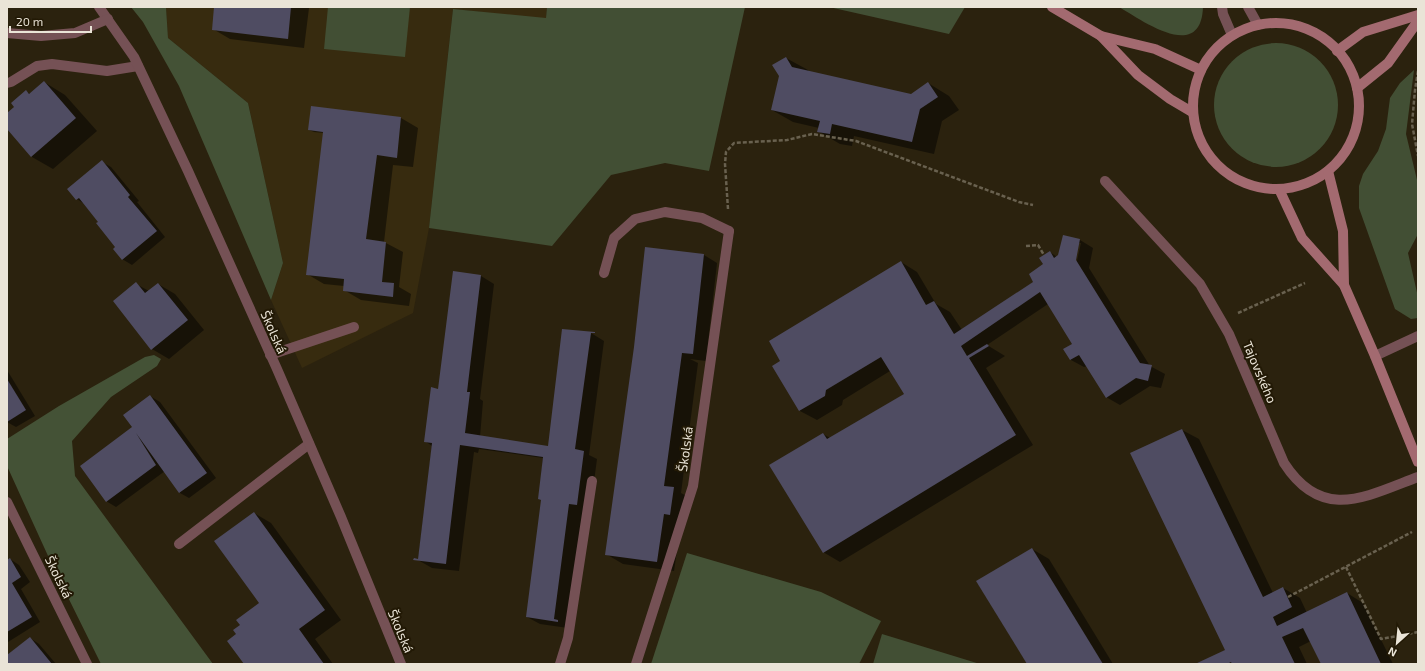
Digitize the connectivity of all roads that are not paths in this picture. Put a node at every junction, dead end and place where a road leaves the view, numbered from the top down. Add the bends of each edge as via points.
1 (99, 7) edge
2 (1052, 7) edge
3 (1222, 7) edge
4 (1248, 7) edge
5 (1418, 15) edge
6 (108, 19) junction
7 (1418, 21) edge
8 (1258, 25) junction
9 (7, 33) edge
10 (1232, 35) junction
11 (1101, 36) junction
12 (1337, 51) junction
13 (138, 66) junction
14 (1200, 70) junction
15 (7, 83) edge
16 (1357, 88) junction
17 (1192, 112) junction
18 (1328, 171) junction
19 (1105, 181) dead end
20 (1279, 189) junction
21 (604, 273) dead end
22 (1344, 285) junction
23 (354, 327) dead end
24 (1418, 336) edge
25 (270, 355) junction
26 (1375, 356) junction
27 (309, 444) junction
28 (1418, 462) edge
29 (1418, 477) edge
30 (592, 481) dead end
31 (7, 502) edge
32 (179, 544) dead end
33 (87, 664) edge
34 (401, 664) edge
35 (560, 664) edge
36 (636, 664) edge

1 - 6 street, Školská
2 - 11 main road
3 - 10 street
4 - 8 street
5 - 12 main road via 1363,32
6 - 9 street via 75,33 41,36
6 - 13 street, Školská
7 - 16 main road via 1388,63
8 - 10 main road
8 - 12 main road via 1280,23 1300,27 1319,35
10 - 14 main road via 1214,50
11 - 14 main road via 1155,49
11 - 17 main road via 1138,75
12 - 16 main road via 1347,64
13 - 15 street via 107,71 52,64 37,66
13 - 25 street, Školská via 185,164
14 - 17 main road via 1194,90
16 - 18 main road via 1359,98 1356,129 1348,148
17 - 20 main road via 1201,143 1220,168 1239,181 1254,187
18 - 20 main road via 1305,184
18 - 22 main road via 1343,231
19 - 29 street, Tajovského via 1200,284 1230,334 1284,463 1292,476 1317,495 1347,500
20 - 22 main road via 1302,238
21 - 36 street, Školská via 614,238 635,219 665,212 702,218 729,231 693,486
22 - 26 main road
23 - 25 street
24 - 26 street
25 - 27 street, Školská
26 - 28 main road
27 - 32 street
27 - 34 street, Školská
30 - 35 street via 568,638
31 - 33 street, Školská

